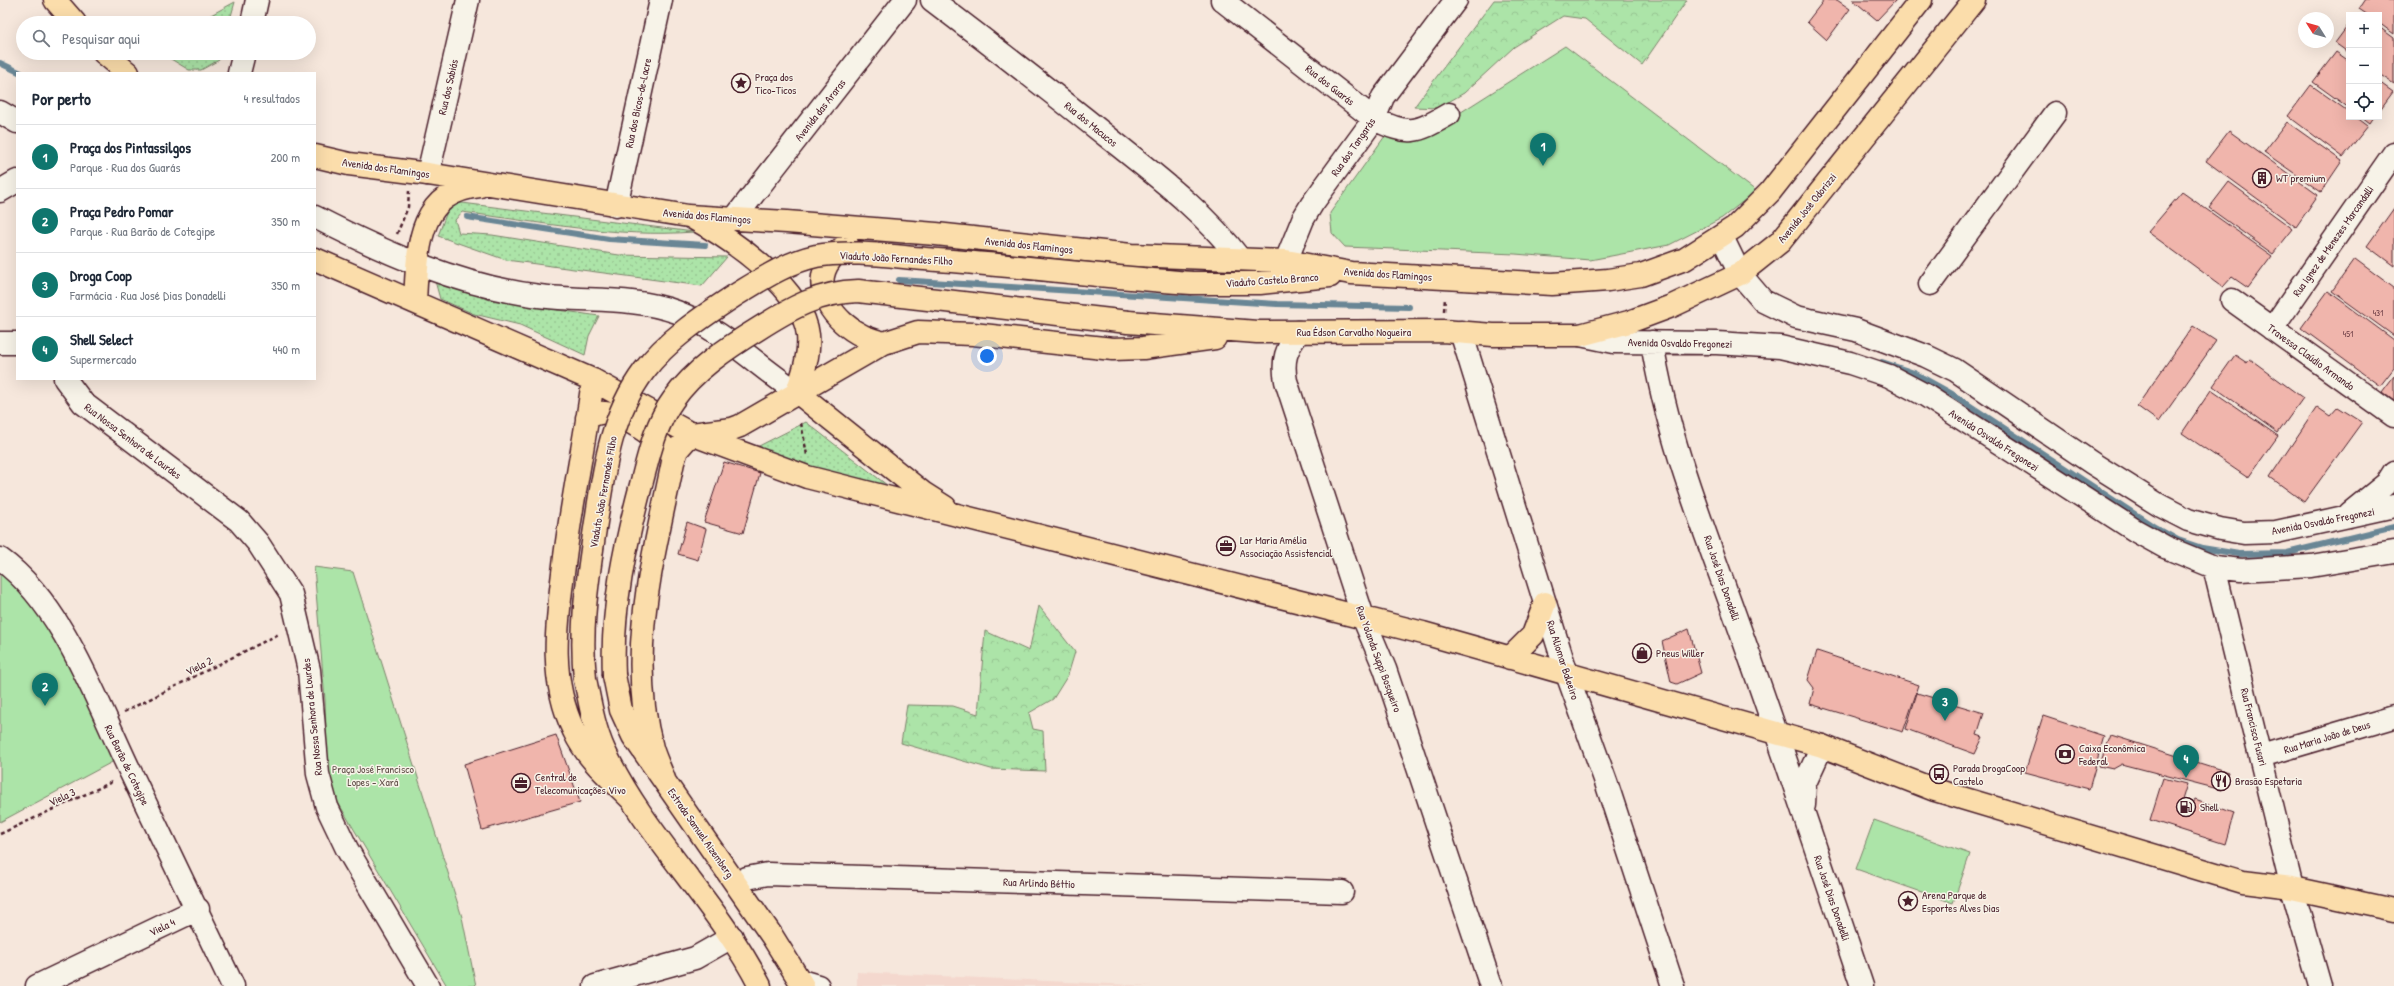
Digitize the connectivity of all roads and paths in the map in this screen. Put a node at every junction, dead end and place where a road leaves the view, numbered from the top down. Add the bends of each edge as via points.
1 (55, 0) edge
2 (257, 0) edge
3 (468, 0) edge
4 (660, 0) edge
5 (905, 0) edge
6 (932, 0) edge
7 (1222, 0) edge
8 (1456, 0) edge
9 (1921, 0) edge
10 (1974, 0) edge
11 (69, 16) edge
12 (254, 16) edge
13 (103, 60) edge
14 (112, 60) edge
15 (242, 60) edge
16 (110, 72) edge
17 (127, 72) edge
18 (239, 72) edge
19 (0, 112) edge
20 (2055, 113) dead end
21 (1449, 114) dead end
22 (1374, 119) junction
23 (16, 121) edge
24 (2394, 153) edge
25 (316, 156) edge
26 (428, 174) junction
27 (16, 182) edge
28 (489, 185) junction
29 (409, 186) dead end
30 (0, 191) edge
31 (16, 192) edge
32 (616, 206) junction
33 (688, 216) junction
34 (316, 217) edge
35 (734, 219) junction
36 (879, 230) junction
37 (1729, 232) junction
38 (396, 238) dead end
39 (316, 259) edge
40 (1240, 259) junction
41 (1286, 261) junction
42 (417, 264) junction
43 (1351, 273) junction
44 (1740, 274) junction
45 (1192, 283) joint
46 (1930, 284) dead end
47 (1446, 290) dead end
48 (2232, 300) dead end
49 (415, 301) junction
50 (1444, 312) dead end
51 (2272, 329) junction
52 (1257, 332) junction
53 (1299, 332) junction
54 (1461, 332) junction
55 (1580, 335) junction
56 (1652, 342) junction
57 (0, 343) edge
58 (16, 343) edge
59 (884, 343) junction
60 (66, 380) edge
61 (593, 380) junction
62 (797, 392) junction
63 (800, 417) dead end
64 (587, 418) junction
65 (2393, 418) edge
66 (691, 434) junction
67 (808, 460) dead end
68 (673, 462) junction
69 (2394, 472) edge
70 (2394, 506) edge
71 (959, 517) junction
72 (2344, 518) junction
73 (2394, 552) edge
74 (0, 559) edge
75 (2214, 567) junction
76 (1545, 603) junction
77 (1363, 617) junction
78 (299, 624) junction
79 (1510, 658) junction
80 (1567, 674) junction
81 (614, 675) joint
82 (2394, 717) edge
83 (106, 721) junction
84 (1777, 733) junction
85 (1822, 746) junction
86 (2261, 756) junction
87 (131, 774) junction
88 (665, 782) junction
89 (630, 798) junction
90 (1803, 810) junction
91 (0, 834) edge
92 (737, 884) junction
93 (2292, 888) junction
94 (1342, 892) dead end
95 (198, 909) junction
96 (2394, 910) edge
97 (732, 938) junction
98 (807, 984) edge
99 (37, 986) edge
100 (233, 986) edge
101 (428, 986) edge
102 (595, 986) edge
103 (760, 986) edge
104 (1491, 986) edge
105 (1673, 986) edge
106 (1862, 986) edge
107 (2320, 986) edge

1 - 11 main road
2 - 12 street
3 - 26 street, Rua dos Sabiás
4 - 32 street, Rua dos Bicos-de-Lacre
5 - 35 street, Avenida das Araras
6 - 40 street, Rua dos Macucos via 1029,73 1178,194 1222,235
7 - 22 street, Rua dos Guarás
8 - 22 street, Rua dos Tangarás via 1383,97
9 - 37 main road via 1770,192
10 - 44 main road, Avenida José Odorizzi via 1780,242
13 - 16 main road
14 - 17 main road
15 - 18 street
19 - 23 street
20 - 46 street
21 - 22 street, Rua dos Guarás via 1407,132 1393,129
22 - 41 street, Rua dos Tangarás via 1312,204
24 - 51 street, Rua Ignez de Menezes Marcandalli
25 - 26 main road, Avenida dos Flamingos via 349,164
26 - 28 main road, Avenida dos Flamingos
27 - 30 street
28 - 32 main road, Avenida dos Flamingos
28 - 42 main road via 456,190 437,203 425,225
29 - 38 path via 408,208
30 - 31 street
32 - 33 main road, Avenida dos Flamingos
33 - 35 main road, Avenida dos Flamingos
33 - 62 main road via 719,233 748,256 786,292 799,309 806,326 808,343
34 - 42 street
35 - 36 main road, Avenida dos Flamingos
36 - 40 main road, Avenida dos Flamingos via 1131,255
36 - 59 main road via 848,243 831,259 823,273 821,287 824,299 840,319 862,336
37 - 43 main road, Avenida dos Flamingos via 1685,259 1641,275 1608,280 1552,284
37 - 44 street, Avenida Osvaldo Fregonezi
39 - 49 main road
40 - 41 main road, Avenida dos Flamingos
41 - 43 main road, Avenida dos Flamingos
42 - 49 main road
42 - 62 street via 514,292 568,299 632,302 677,312 703,324 727,340
43 - 45 main road, Viaduto Castelo Branco via 1260,283
44 - 55 main road, Avenida José Odorizzi via 1672,306 1629,322
44 - 72 street, Avenida Osvaldo Fregonezi via 1764,301 1778,309 1796,316 1856,330 1926,356 1955,370 2092,463 2188,520 2244,533 2276,532
45 - 89 main road, Viaduto João Fernandes Filho, bridge via 1095,276 963,261 845,253 815,256 763,278 682,332 656,357 632,389 621,410 604,473 584,603 582,645 585,680 594,722 604,749
47 - 50 path
48 - 51 street, Travessa Claúdio Armando
49 - 61 main road
51 - 65 street, Travessa Claúdio Armando
52 - 53 main road, Rua Édson Carvalho Nogueira
52 - 59 main road via 1143,348 1113,349 943,332 918,332
52 - 81 main road, Rua Édson Carvalho Nogueira, bridge via 1128,322 845,291 804,301 752,332 706,365 672,400 658,428 640,488 616,602 613,628
53 - 54 main road, Rua Édson Carvalho Nogueira
53 - 77 street, Rua Yolanda Suppi Bosqueiro via 1284,358 1286,381
54 - 55 main road, Rua Édson Carvalho Nogueira
54 - 76 street, Rua Aliomar Baleeiro
55 - 56 street, Avenida Osvaldo Fregonezi via 1614,342
56 - 75 street, Avenida Osvaldo Fregonezi via 1780,347 1850,363 1889,376 1925,395 2136,531 2165,547
56 - 84 street, Rua José Dias Donadelli via 1660,387 1674,439
57 - 58 street
59 - 62 main road
60 - 78 street, Rua Nossa Senhora de Lourdes via 83,404 239,521 258,543 291,594
61 - 64 main road
61 - 66 main road
62 - 66 main road via 775,408 740,426
62 - 71 main road via 923,493
63 - 67 path
64 - 68 main road via 604,413 613,414 652,436 667,450
64 - 89 main road via 577,470 560,597 555,655 557,680 574,732 594,762
66 - 68 main road via 677,450
66 - 71 main road via 807,477
68 - 88 main road via 650,574 640,668 652,748
69 - 72 street via 2387,483
70 - 72 street, Avenida Osvaldo Fregonezi
71 - 77 main road via 1190,572
73 - 75 street, Avenida Osvaldo Fregonezi via 2311,566 2241,570
74 - 83 street, Rua Barão de Cotegipe via 15,569 39,594 73,650
75 - 86 street, Rua Francisco Fusari
76 - 79 main road via 1533,635
76 - 80 street, Rua Aliomar Baleeiro
77 - 79 main road
77 - 104 street, Rua Yolanda Suppi Bosqueiro via 1385,669
78 - 83 path, Viela 2
78 - 101 street, Rua Nossa Senhora de Lourdes via 309,670 318,774 327,807 347,849
79 - 80 main road
80 - 84 main road
80 - 105 street, Rua Aliomar Baleeiro via 1606,782
81 - 88 main road, Estrada Samuel Aizemberg via 626,722 644,754
82 - 86 street, Rua Maria João de Deus
83 - 87 street, Rua Barão de Cotegipe
84 - 85 main road
84 - 90 street, Rua José Dias Donadelli
85 - 90 street, Rua José Dias Donadelli via 1805,782
85 - 93 main road via 1942,793 2244,882
86 - 93 street, Rua Francisco Fusari
87 - 91 path, Viela 3
87 - 95 street, Rua Barão de Cotegipe
88 - 92 main road, Estrada Samuel Aizemberg
89 - 97 main road
90 - 106 street, Rua José Dias Donadelli
92 - 94 street, Rua Arlindo Béttio via 747,878 768,874
92 - 98 main road, Estrada Samuel Aizemberg
93 - 96 main road
93 - 107 street, Rua Francisco Fusari
95 - 99 street, Viela 4
95 - 100 street, Rua Barão de Cotegipe
97 - 102 street via 695,958
97 - 103 main road

